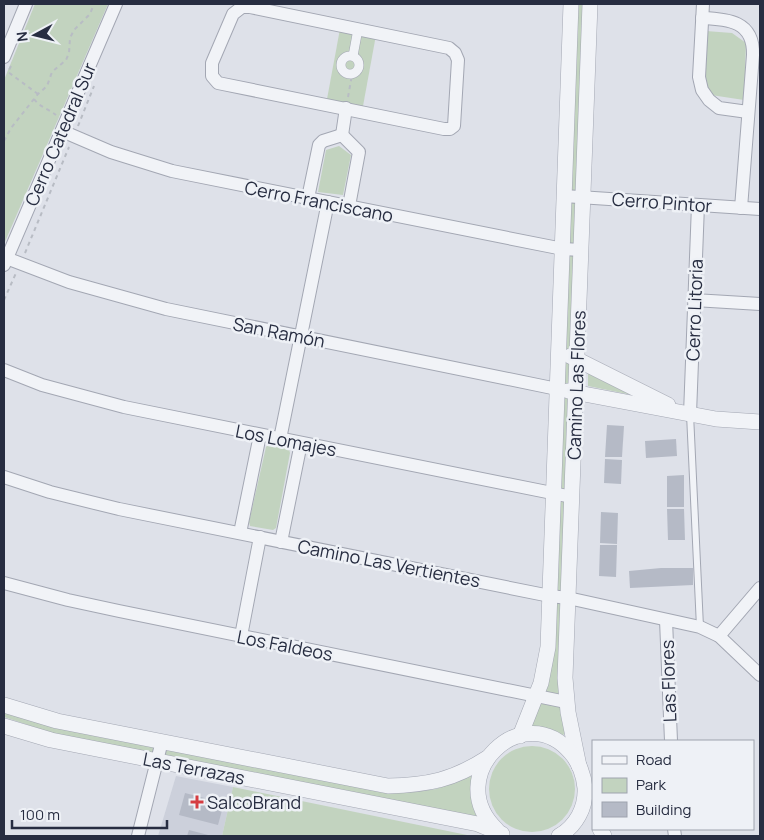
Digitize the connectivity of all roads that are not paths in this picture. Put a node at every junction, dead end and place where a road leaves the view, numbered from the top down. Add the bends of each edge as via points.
1 (116, 4) edge
2 (571, 4) edge
3 (590, 4) edge
4 (703, 4) edge
5 (21, 7) edge
6 (702, 18) junction
7 (358, 29) junction
8 (354, 56) junction
9 (4, 57) edge
10 (346, 108) junction
11 (748, 112) junction
12 (64, 127) junction
13 (342, 135) junction
14 (564, 196) junction
15 (583, 197) junction
16 (308, 198) junction
17 (328, 202) junction
18 (698, 205) junction
19 (349, 206) junction
20 (741, 208) junction
21 (760, 209) edge
22 (563, 249) junction
23 (581, 250) junction
24 (5, 261) edge
25 (694, 300) junction
26 (760, 304) edge
27 (301, 336) junction
28 (558, 352) junction
29 (578, 359) junction
30 (4, 370) edge
31 (557, 389) junction
32 (576, 392) junction
33 (686, 414) junction
34 (760, 422) edge
35 (260, 435) junction
36 (280, 439) junction
37 (301, 443) junction
38 (4, 477) edge
39 (554, 494) junction
40 (572, 497) junction
41 (240, 533) junction
42 (260, 538) junction
43 (281, 542) junction
44 (4, 583) edge
45 (760, 588) edge
46 (550, 596) junction
47 (568, 598) junction
48 (666, 620) junction
49 (700, 627) junction
50 (242, 636) junction
51 (719, 636) junction
52 (760, 675) edge
53 (536, 696) junction
54 (566, 702) junction
55 (4, 705) edge
56 (4, 726) edge
57 (520, 736) junction
58 (671, 740) edge
59 (162, 741) junction
60 (487, 758) junction
61 (157, 760) junction
62 (579, 766) junction
63 (317, 772) junction
64 (313, 791) junction
65 (585, 798) junction
66 (592, 811) edge
67 (504, 835) edge
68 (138, 836) edge
69 (559, 836) edge

1 - 12 street, Cerro Catedral Sur
2 - 14 street, Camino Las Flores
3 - 15 street, Camino Las Flores
4 - 6 street
5 - 9 street
6 - 11 street via 699,77 702,90 719,108
6 - 11 street via 731,21 743,27 750,38 753,55
7 - 8 street
7 - 10 street via 452,50 458,60 455,123 450,129
7 - 10 street via 242,7 232,14 211,67 214,80 222,84
8 - 8 street via 359,67 352,75 344,72 340,65 346,57
10 - 13 street
11 - 20 street
12 - 16 street, Cerro Franciscano via 74,137 110,152 172,171
12 - 24 street, Cerro Catedral Sur
13 - 16 street via 319,145
13 - 19 street via 359,152
14 - 15 street, Cerro Pintor
14 - 22 street, Camino Las Flores
15 - 18 street, Cerro Pintor
15 - 23 street, Camino Las Flores
16 - 17 street, Cerro Franciscano
17 - 19 street, Cerro Franciscano
17 - 27 street
18 - 20 street, Cerro Pintor
18 - 25 street, Cerro Litoria
19 - 22 street, Cerro Franciscano
20 - 21 street, Cerro Pintor
22 - 23 street, Cerro Franciscano
22 - 28 street, Camino Las Flores
23 - 29 street, Camino Las Flores
24 - 27 street, San Ramón via 20,263 129,300
25 - 26 street
25 - 33 street, Cerro Litoria
27 - 31 street, San Ramón
27 - 36 street
28 - 29 street
28 - 31 street, Camino Las Flores
29 - 32 street, Camino Las Flores
29 - 33 street
30 - 35 street, Los Lomajes via 105,402
31 - 32 street
31 - 39 street, Camino Las Flores
32 - 33 street
32 - 40 street, Camino Las Flores
33 - 34 street
33 - 49 lane
35 - 36 street, Los Lomajes
35 - 41 street
36 - 37 street, Los Lomajes
37 - 39 street, Los Lomajes
37 - 43 street
38 - 41 street, Camino Las Vertientes via 102,505
39 - 40 street, Los Lomajes
39 - 46 street, Camino Las Flores
40 - 47 street, Camino Las Flores
41 - 42 street, Camino Las Vertientes
42 - 43 street, Camino Las Vertientes
42 - 50 street
43 - 46 street, Camino Las Vertientes
44 - 50 street, Los Faldeos via 68,600
45 - 51 street
46 - 47 street, Camino Las Vertientes
46 - 53 street, Camino Las Flores via 547,659
47 - 48 street, Camino Las Vertientes
47 - 54 street, Camino Las Flores
48 - 49 street, Camino Las Vertientes
48 - 58 street, Las Flores
49 - 51 street, Camino Las Vertientes
50 - 53 street, Los Faldeos
51 - 52 street, Camino Las Vertientes
53 - 54 street, Los Faldeos
53 - 57 street, Camino Las Flores
54 - 62 street, Camino Las Flores
55 - 59 street, Las Terrazas via 57,721
56 - 61 street, Las Terrazas via 51,740
57 - 60 street, Las Terrazas via 498,746
57 - 62 street via 530,734 550,738 568,749
59 - 61 street
59 - 63 street, Las Terrazas
60 - 63 street, Las Terrazas via 454,776 408,785 388,786
60 - 67 street via 479,776 479,800 485,816
61 - 64 street, Las Terrazas
61 - 68 street
62 - 65 street, Camino Las Flores
63 - 64 street
64 - 67 street, Las Terrazas via 478,824
65 - 66 street
65 - 69 street via 578,818

